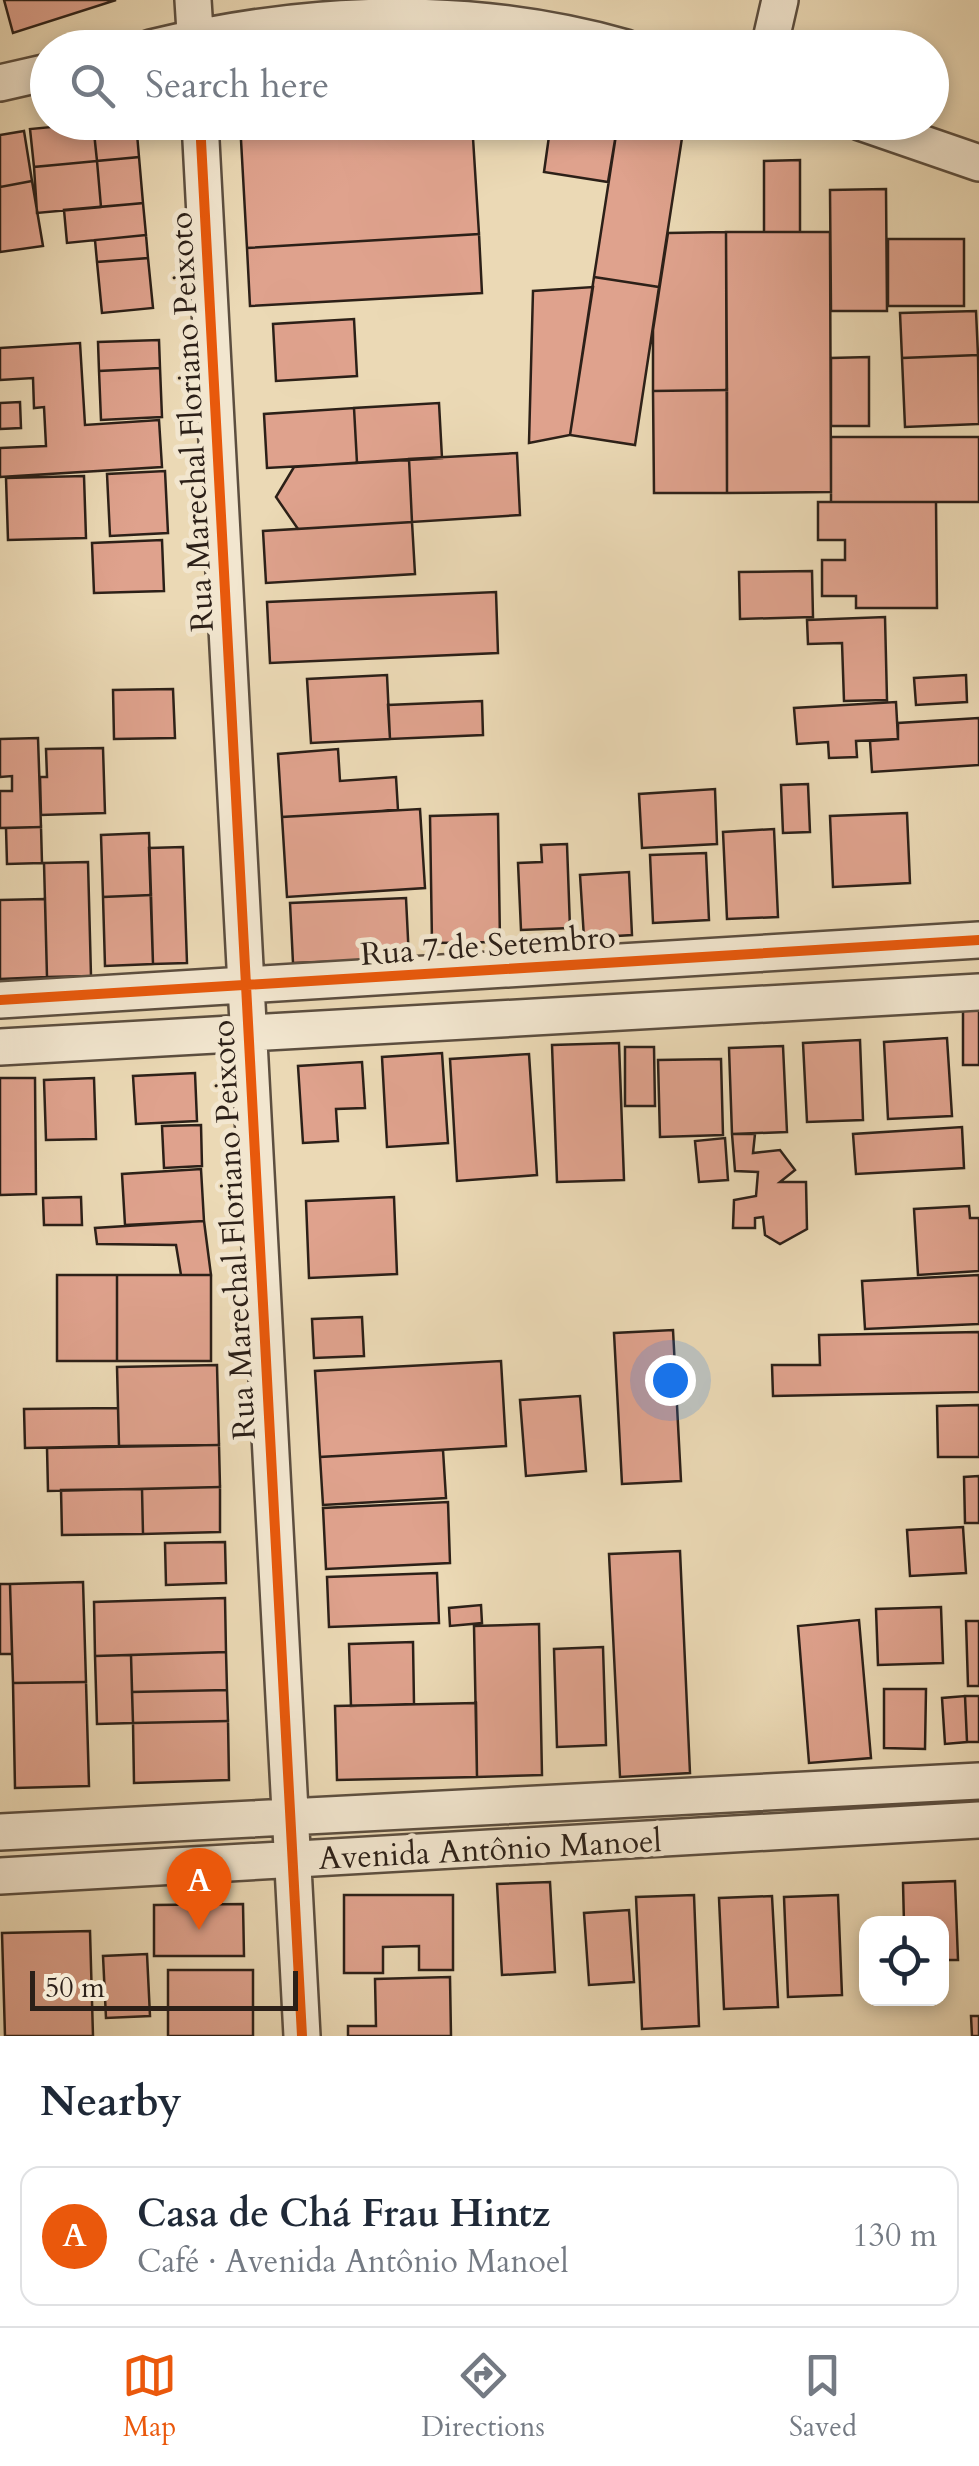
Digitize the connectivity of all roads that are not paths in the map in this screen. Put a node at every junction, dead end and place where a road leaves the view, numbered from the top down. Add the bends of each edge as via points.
1 (193, 0) edge
2 (780, 0) edge
3 (194, 30) edge
4 (268, 30) edge
5 (561, 30) edge
6 (773, 30) edge
7 (30, 76) edge
8 (0, 83) edge
9 (201, 140) edge
10 (912, 140) edge
11 (979, 163) edge
12 (979, 940) edge
13 (674, 958) junction
14 (246, 985) junction
15 (979, 992) edge
16 (0, 1000) edge
17 (676, 1009) junction
18 (248, 1032) junction
19 (0, 1047) edge
20 (979, 1781) edge
21 (290, 1815) junction
22 (979, 1820) edge
23 (0, 1832) edge
24 (292, 1860) junction
25 (0, 1876) edge
26 (302, 2036) edge

1 - 3 street
2 - 6 street
4 - 5 street via 353,16 461,18
7 - 8 street
9 - 14 street, Rua Marechal Floriano Peixoto
10 - 11 street
12 - 13 street, Rua 7 de Setembro
13 - 14 street, Rua 7 de Setembro
13 - 17 street
14 - 16 street, Rua 7 de Setembro
14 - 18 street, Rua Marechal Floriano Peixoto
15 - 17 street
17 - 18 street
18 - 19 street
18 - 21 street, Rua Marechal Floriano Peixoto
20 - 21 street, Avenida Antônio Manoel
21 - 23 street, Avenida Antônio Manoel
21 - 24 street, Rua Marechal Floriano Peixoto
22 - 24 street, Avenida Antônio Manoel
24 - 25 street, Avenida Antônio Manoel
24 - 26 street, Rua Marechal Floriano Peixoto

